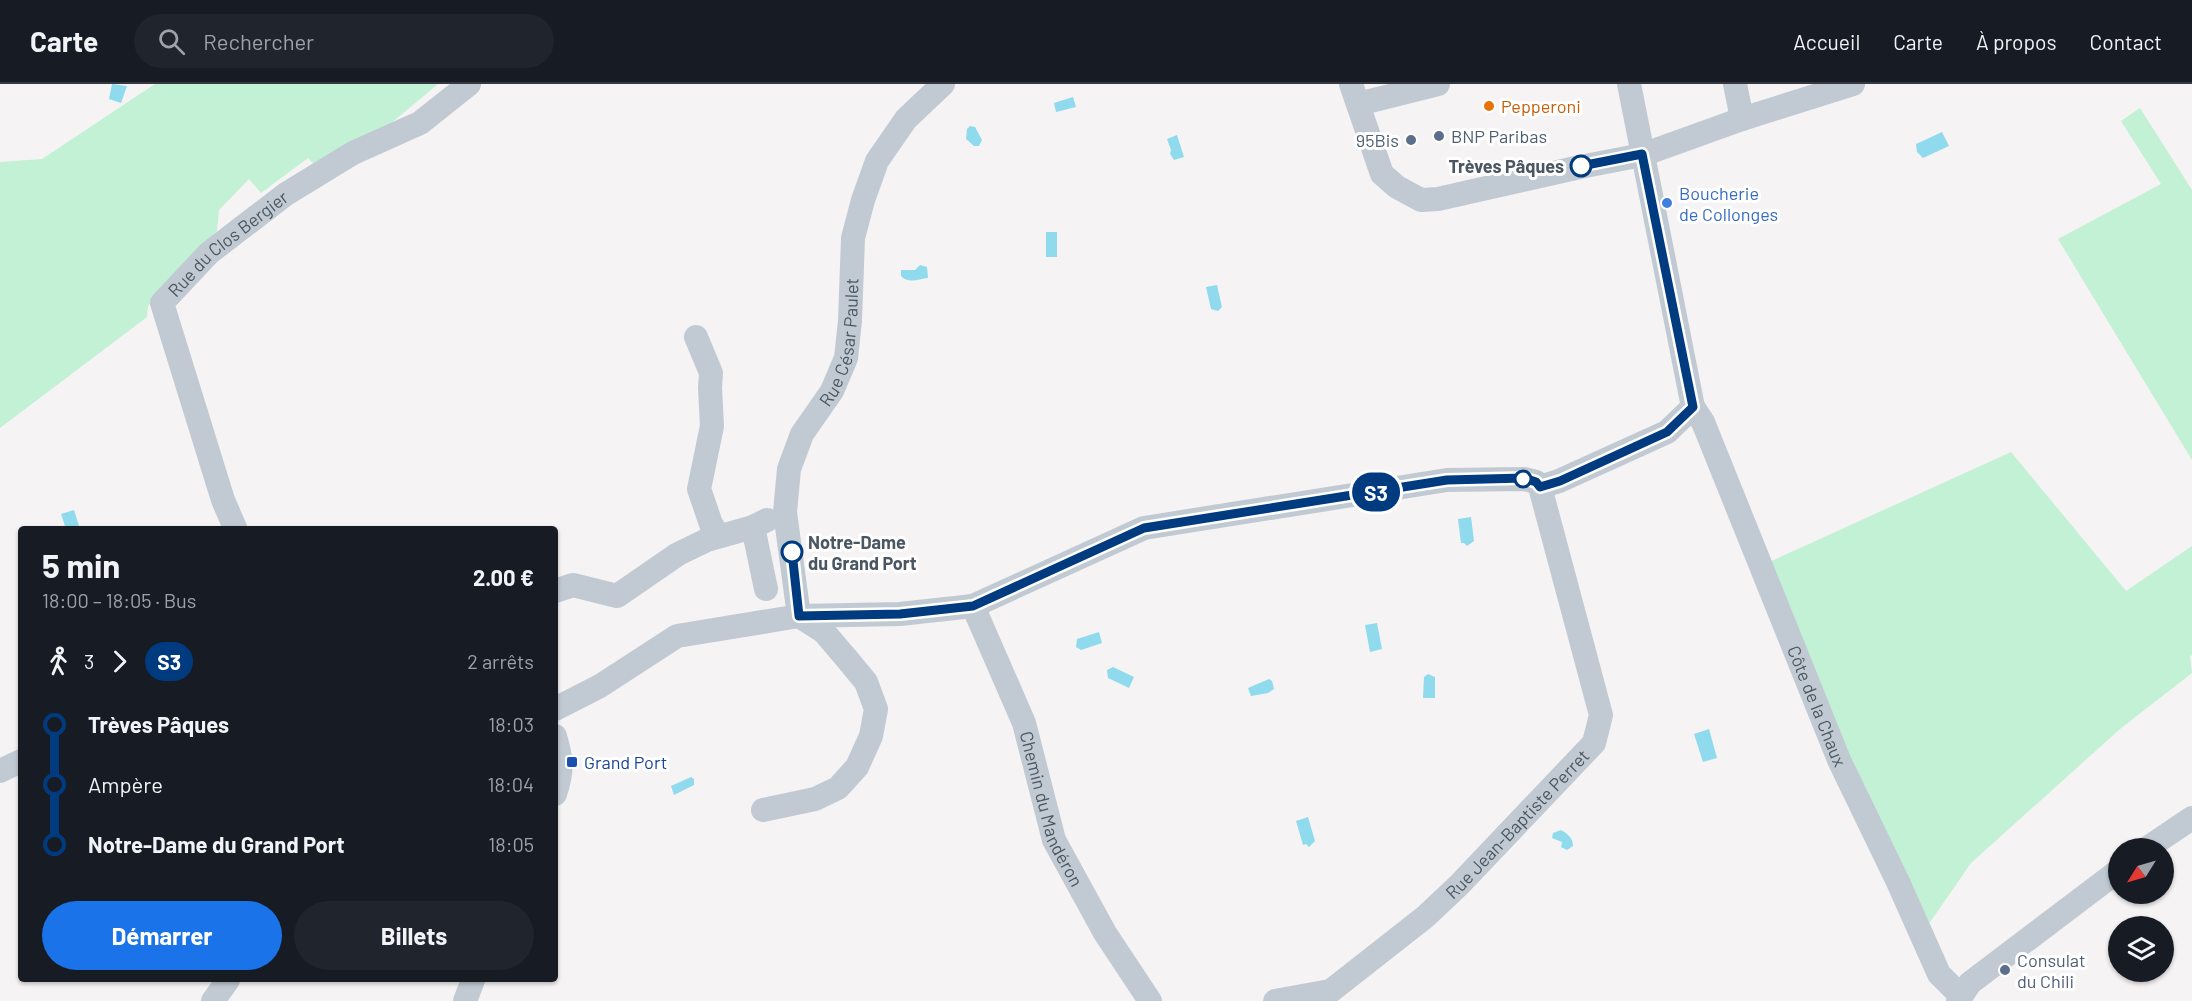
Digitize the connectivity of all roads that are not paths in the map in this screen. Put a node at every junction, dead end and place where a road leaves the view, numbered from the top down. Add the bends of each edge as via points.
1 (469, 84) edge
2 (943, 84) edge
3 (1438, 84) edge
4 (1629, 84) edge
5 (1735, 84) edge
6 (1853, 84) edge
7 (1354, 94) edge
8 (1742, 119) junction
9 (1642, 154) junction
10 (696, 337) dead end
11 (1693, 407) junction
12 (1540, 487) junction
13 (785, 512) junction
14 (234, 526) edge
15 (753, 527) junction
16 (720, 536) junction
17 (766, 589) dead end
18 (558, 590) edge
19 (973, 606) junction
20 (799, 616) junction
21 (558, 707) edge
22 (558, 746) edge
23 (18, 763) edge
24 (0, 771) edge
25 (558, 784) edge
26 (763, 810) dead end
27 (2192, 818) edge
28 (2162, 838) edge
29 (2108, 879) edge
30 (227, 982) edge
31 (472, 982) edge
32 (1324, 996) edge
33 (1959, 998) edge
34 (213, 1001) edge
35 (465, 1001) edge
36 (1150, 1001) edge
37 (1275, 1001) edge

1 - 14 street, Rue du Clos Bergier via 420,123 353,153 286,194 209,253 162,303
2 - 13 street, Rue César Paulet via 906,119 877,161 853,238 846,358 832,391 802,434 793,455
3 - 7 street
4 - 9 street, Côte de la Chaux
5 - 8 street
6 - 8 street
7 - 9 street via 1382,174 1421,200
8 - 9 street
9 - 11 street, Côte de la Chaux
10 - 16 street via 711,373 712,426 699,489 711,524
11 - 12 street via 1667,432
11 - 33 street, Côte de la Chaux via 1839,760 1939,974
12 - 19 street via 1524,478 1447,480 1144,528
12 - 32 street, Rue Jean-Baptiste Perret via 1601,715 1594,743 1459,885
13 - 15 street
13 - 20 street, Rue César Paulet
15 - 16 street
15 - 17 street
16 - 18 street via 678,554 616,596 573,585
19 - 20 street via 900,614
19 - 36 street, Chemin du Mandéron via 1024,723 1054,840 1105,933
20 - 21 street via 677,636 600,686
20 - 26 street via 824,632 866,681 876,709 871,736 857,768 838,788 815,799
22 - 25 street via 562,759
23 - 24 street
27 - 28 street
29 - 33 street via 1970,983
30 - 34 street
31 - 35 street
32 - 37 street

